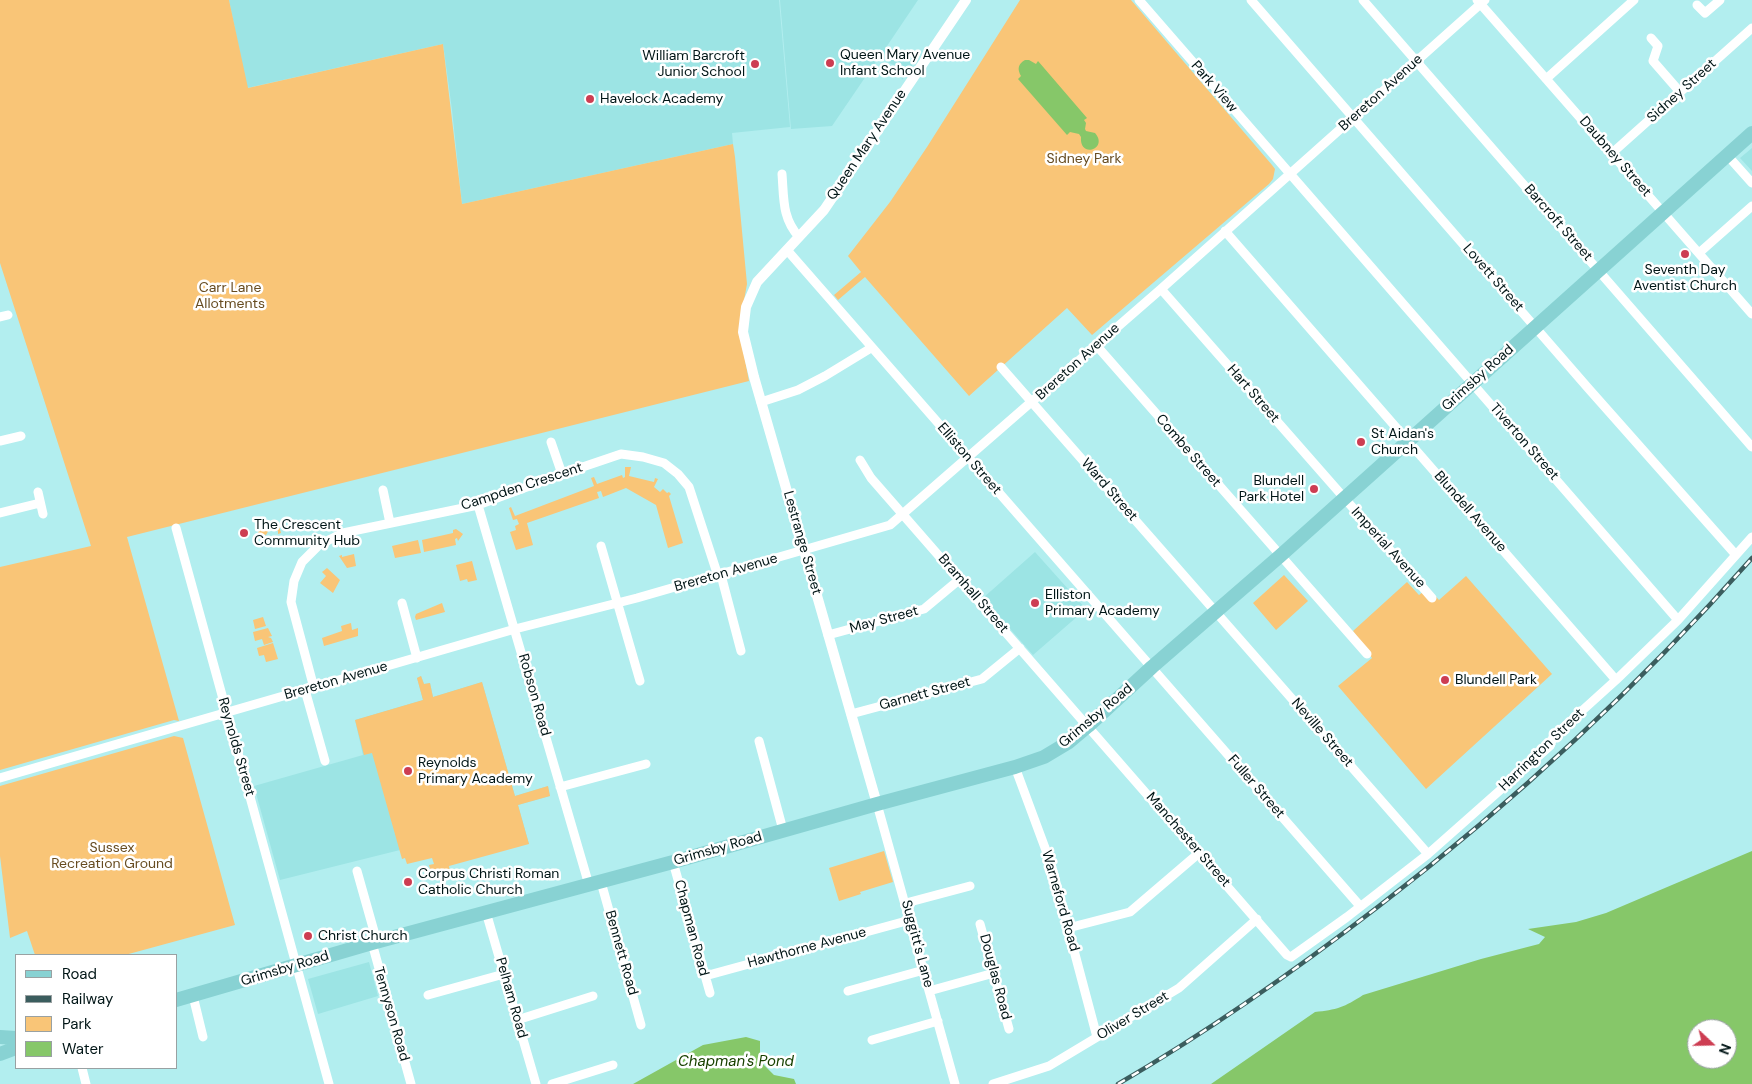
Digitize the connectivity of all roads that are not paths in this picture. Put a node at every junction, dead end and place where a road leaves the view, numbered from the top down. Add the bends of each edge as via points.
1 (966, 0) edge
2 (1138, 0) edge
3 (1251, 0) edge
4 (1363, 0) edge
5 (1634, 0) edge
6 (1720, 0) edge
7 (1481, 1) edge
8 (1697, 5) dead end
9 (1752, 28) edge
10 (1651, 38) dead end
11 (1417, 61) junction
12 (1546, 78) junction
13 (1680, 92) junction
14 (1353, 117) junction
15 (1752, 133) edge
16 (1611, 154) junction
17 (1727, 155) junction
18 (782, 174) dead end
19 (1290, 175) junction
20 (1752, 183) edge
21 (1752, 206) edge
22 (1664, 212) junction
23 (1225, 232) junction
24 (799, 237) junction
25 (786, 250) junction
26 (1699, 253) junction
27 (1598, 271) junction
28 (757, 282) joint
29 (1161, 289) junction
30 (1752, 314) edge
31 (1536, 326) junction
32 (1096, 345) junction
33 (871, 348) junction
34 (1001, 367) dead end
35 (1473, 384) junction
36 (761, 402) junction
37 (1032, 402) junction
38 (21, 436) dead end
39 (0, 441) edge
40 (1407, 441) junction
41 (551, 442) dead end
42 (1752, 447) edge
43 (968, 458) junction
44 (860, 460) dead end
45 (562, 474) junction
46 (383, 490) dead end
47 (38, 492) dead end
48 (1344, 498) junction
49 (40, 503) junction
50 (478, 505) junction
51 (0, 513) edge
52 (43, 514) dead end
53 (904, 514) junction
54 (390, 523) junction
55 (176, 528) dead end
56 (1752, 537) edge
57 (601, 546) dead end
58 (805, 550) junction
59 (1736, 555) junction
60 (1280, 556) junction
61 (719, 575) junction
62 (960, 579) junction
63 (1432, 598) dead end
64 (402, 603) dead end
65 (617, 603) junction
66 (1216, 612) junction
67 (1678, 620) junction
68 (515, 629) junction
69 (828, 635) junction
70 (1020, 648) junction
71 (741, 651) dead end
72 (1367, 654) dead end
73 (417, 658) junction
74 (1152, 668) junction
75 (1616, 680) junction
76 (640, 681) dead end
77 (314, 688) junction
78 (305, 690) junction
79 (227, 713) junction
80 (851, 714) junction
81 (1088, 726) junction
82 (759, 741) dead end
83 (326, 761) dead end
84 (646, 764) dead end
85 (1015, 766) junction
86 (0, 778) edge
87 (560, 787) junction
88 (877, 804) junction
89 (783, 830) junction
90 (1199, 853) junction
91 (1428, 854) junction
92 (673, 862) junction
93 (357, 871) dead end
94 (595, 883) junction
95 (970, 886) dead end
96 (906, 903) junction
97 (1360, 906) junction
98 (486, 912) junction
99 (910, 920) junction
100 (1257, 920) junction
101 (980, 924) dead end
102 (1068, 928) junction
103 (374, 943) junction
104 (1287, 955) joint
105 (297, 965) junction
106 (924, 970) junction
107 (994, 973) junction
108 (504, 974) junction
109 (705, 976) junction
110 (848, 991) dead end
111 (930, 991) junction
112 (710, 994) dead end
113 (428, 995) dead end
114 (193, 996) junction
115 (593, 996) dead end
116 (178, 1000) edge
117 (516, 1020) junction
118 (938, 1021) junction
119 (641, 1024) dead end
120 (1009, 1029) dead end
121 (203, 1037) dead end
122 (1097, 1037) junction
123 (0, 1038) edge
124 (15, 1038) edge
125 (872, 1040) dead end
126 (15, 1048) edge
127 (0, 1054) edge
128 (613, 1065) dead end
129 (82, 1069) edge
130 (86, 1084) edge
131 (329, 1084) edge
132 (411, 1084) edge
133 (536, 1084) edge
134 (552, 1084) edge
135 (956, 1084) edge
136 (993, 1084) edge

1 - 24 street, Queen Mary Avenue via 824,210
2 - 19 street, Park View
3 - 14 street, Lovett Street
4 - 11 street, Barcroft Street
5 - 12 street
6 - 8 street via 1705,14
7 - 11 street, Brereton Avenue
7 - 12 street, Daubney Street
9 - 13 street, Sidney Street
10 - 13 street via 1658,46 1653,61
11 - 14 street, Brereton Avenue
11 - 27 street, Barcroft Street
12 - 16 street, Daubney Street
13 - 16 street, Sidney Street
14 - 19 street, Brereton Avenue
14 - 31 street, Lovett Street
15 - 17 main road, Grimsby Road
16 - 22 street, Daubney Street
17 - 20 street
17 - 22 main road, Grimsby Road
18 - 24 street via 785,211 790,227
19 - 23 street, Brereton Avenue
19 - 35 street, Tiverton Street
21 - 26 street
22 - 26 street, Daubney Street
22 - 27 main road, Grimsby Road
23 - 29 street, Brereton Avenue
23 - 40 street, Blundell Avenue
24 - 25 street, Queen Mary Avenue
25 - 28 street, Queen Mary Avenue
25 - 33 street, Elliston Street
26 - 30 street, Daubney Street
27 - 31 main road, Grimsby Road
27 - 42 street, Barcroft Street
28 - 36 street, Lestrange Street via 746,307 743,332
29 - 32 street, Brereton Avenue
29 - 48 street, Hart Street
31 - 35 main road, Grimsby Road
31 - 59 street, Lovett Street
32 - 37 street, Brereton Avenue
32 - 60 street, Combe Street
33 - 36 street via 798,390
33 - 43 street, Elliston Street
34 - 37 street, Ward Street
35 - 40 main road, Grimsby Road
35 - 67 street, Tiverton Street
36 - 58 street, Lestrange Street
37 - 43 street, Brereton Avenue
37 - 66 street, Ward Street
38 - 39 street
40 - 48 main road, Grimsby Road
40 - 75 street, Blundell Avenue
41 - 45 street
43 - 53 street, Brereton Avenue
43 - 74 street, Elliston Street
44 - 53 street, Bramhall Street via 871,478
45 - 50 street, Campden Crescent
45 - 61 street, Campden Crescent via 621,454 643,456 664,463 689,487
46 - 54 street
47 - 49 street
48 - 60 main road, Grimsby Road
48 - 63 street, Imperial Avenue
49 - 51 street
49 - 52 street
50 - 54 street, Campden Crescent
50 - 68 street, Robson Road
53 - 58 street, Brereton Avenue via 890,525
53 - 62 street, Bramhall Street
54 - 77 street, Campden Crescent via 343,533 319,545 302,562 294,581 291,602
55 - 79 street, Reynolds Street
56 - 59 street, Harrington Street
57 - 65 street
58 - 61 street, Brereton Avenue
58 - 69 street, Lestrange Street
59 - 67 street, Harrington Street
60 - 66 main road, Grimsby Road
60 - 72 street, Combe Street
61 - 65 street, Brereton Avenue
61 - 71 street, Campden Crescent
62 - 69 street, May Street via 924,609
62 - 70 street, Bramhall Street
64 - 73 street
65 - 68 street, Brereton Avenue
65 - 76 street
66 - 74 main road, Grimsby Road
66 - 91 street, Neville Street
67 - 75 street, Harrington Street
68 - 73 street, Brereton Avenue
68 - 87 street, Robson Road
69 - 80 street, Lestrange Street
70 - 80 street, Garnett Street via 982,679
70 - 81 street, Bramhall Street
73 - 77 street, Brereton Avenue
74 - 81 main road, Grimsby Road
74 - 97 street, Fuller Street
75 - 91 street, Harrington Street via 1554,737 1550,746
77 - 78 street, Brereton Avenue
78 - 79 street, Brereton Avenue
78 - 83 street
79 - 86 street, Brereton Avenue
79 - 105 street, Reynolds Street
80 - 88 street, Lestrange Street
81 - 85 main road, Grimsby Road via 1044,757
81 - 90 street, Manchester Street
82 - 89 street
84 - 87 street
85 - 88 main road, Grimsby Road
85 - 102 street, Warneford Road via 1051,864
87 - 94 street, Robson Road
88 - 89 main road, Grimsby Road
88 - 96 street, Suggitt's Lane
89 - 92 main road, Grimsby Road
90 - 100 street, Manchester Street
90 - 102 street via 1130,912
91 - 97 street, Harrington Street
92 - 94 main road, Grimsby Road
92 - 109 street, Chapman Road
93 - 103 street, Tennyson Road
94 - 98 main road, Grimsby Road
94 - 119 street, Bennett Road
95 - 96 street
96 - 99 street, Suggitt's Lane
97 - 104 street, Harrington Street via 1294,956
98 - 103 main road, Grimsby Road
98 - 108 street, Pelham Road
99 - 106 street, Suggitt's Lane
99 - 109 street, Hawthorne Avenue
100 - 104 street, Manchester Street
100 - 122 street, Oliver Street via 1179,988
101 - 107 street, Douglas Road
102 - 122 street, Warneford Road
103 - 105 main road, Grimsby Road
103 - 132 street, Tennyson Road
105 - 114 main road, Grimsby Road
105 - 131 street, Reynolds Street
106 - 110 street
106 - 111 street, Suggitt's Lane
107 - 111 street
107 - 120 street, Douglas Road
108 - 113 street
108 - 117 street, Pelham Road
109 - 112 street, Chapman Road
111 - 118 street, Suggitt's Lane
114 - 116 main road, Grimsby Road
114 - 121 street
115 - 117 street
117 - 133 street, Pelham Road
118 - 125 street
118 - 135 street, Suggitt's Lane
122 - 136 street, Oliver Street via 1049,1066
123 - 124 main road
126 - 127 main road
128 - 134 street
129 - 130 street

